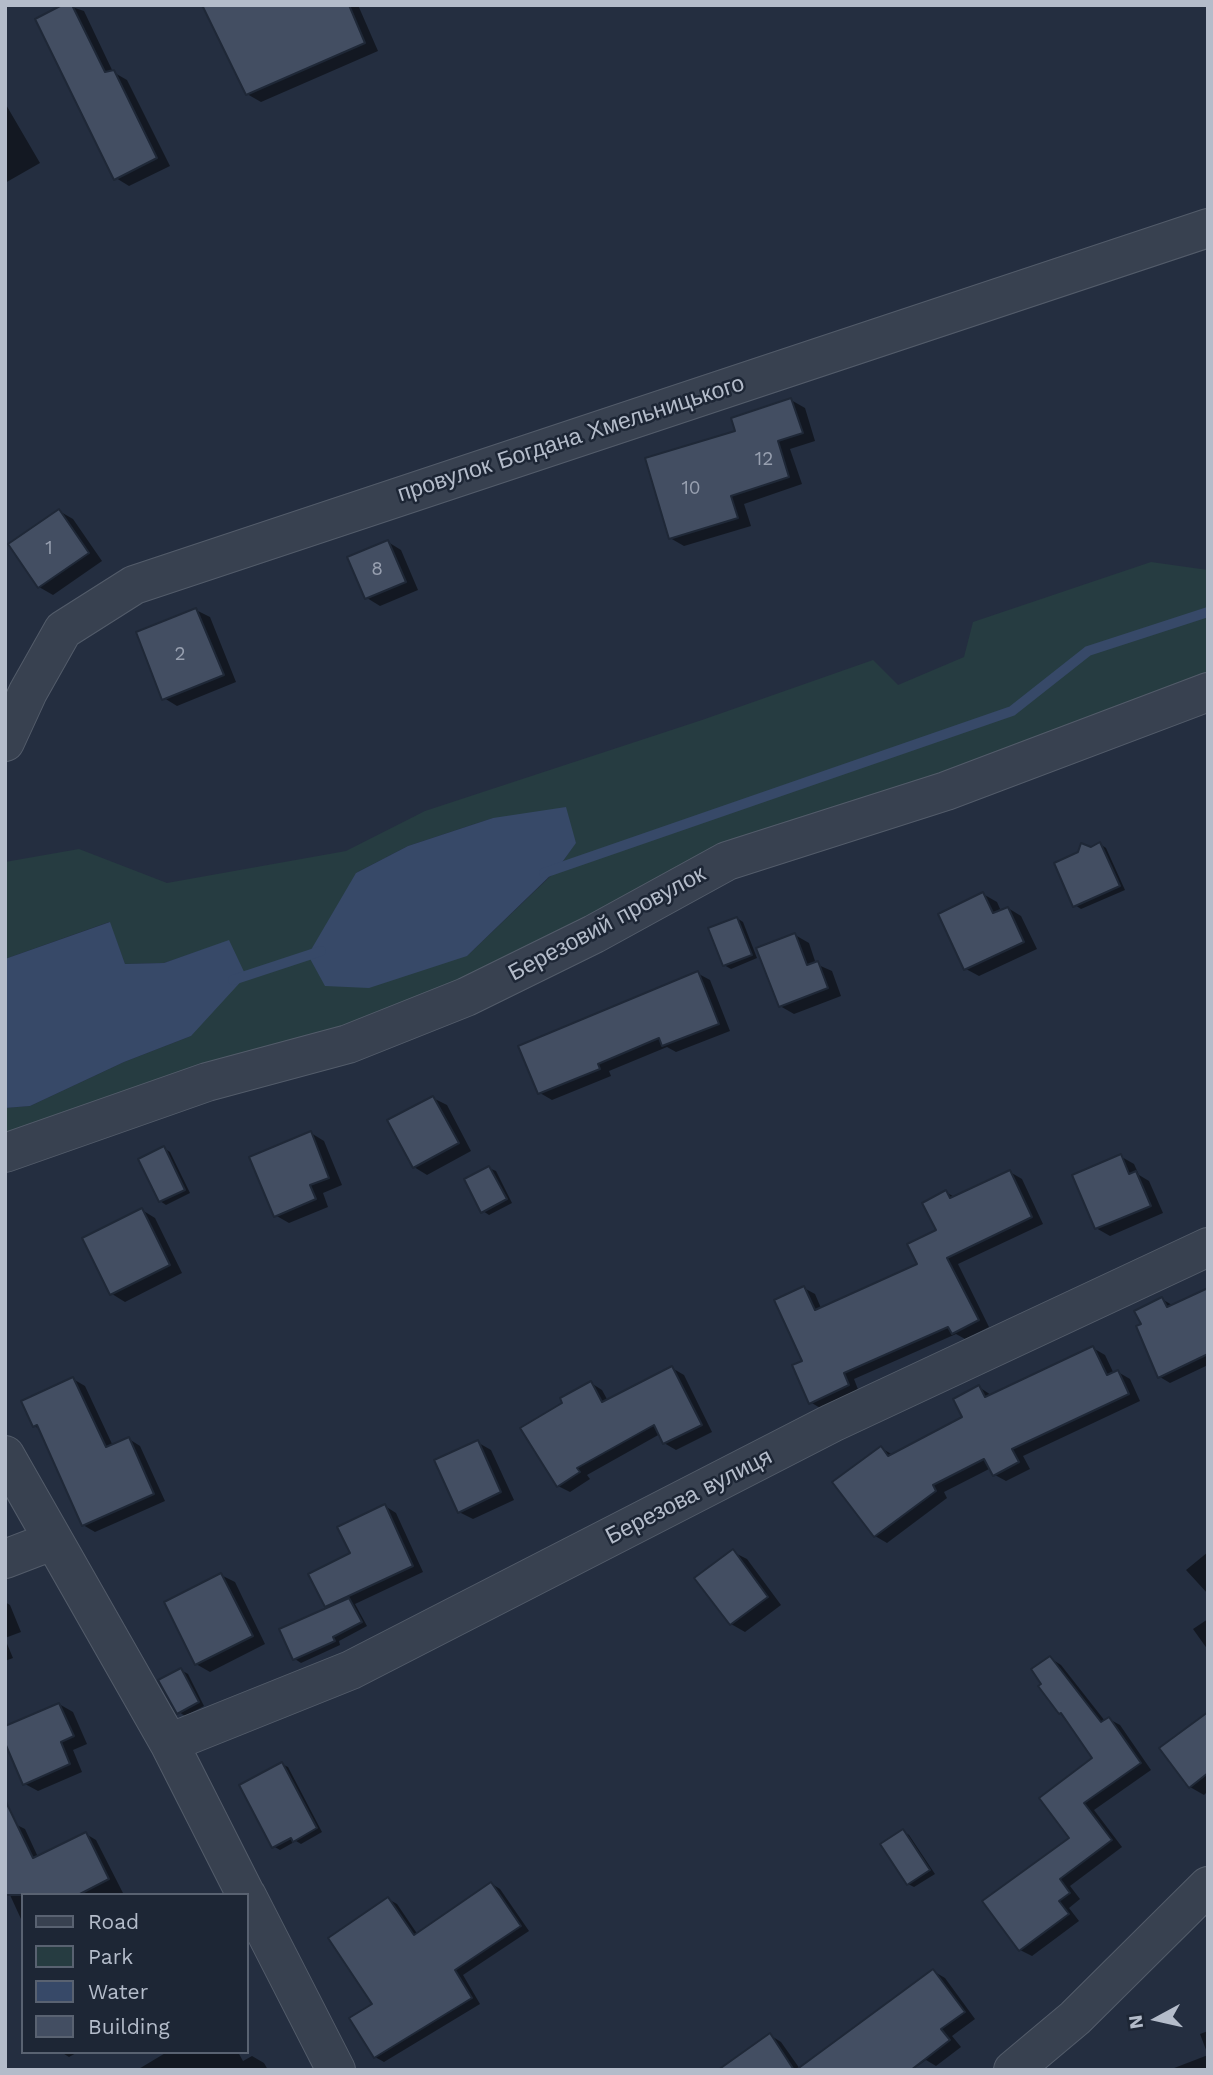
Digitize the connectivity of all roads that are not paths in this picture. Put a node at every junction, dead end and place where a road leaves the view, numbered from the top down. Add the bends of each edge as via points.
1 (1208, 228) edge
2 (1208, 692) edge
3 (5, 742) edge
4 (5, 1153) edge
5 (1208, 1247) edge
6 (5, 1454) edge
7 (52, 1541) junction
8 (5, 1559) edge
9 (169, 1743) junction
10 (1208, 1886) edge
11 (245, 1893) edge
12 (248, 1899) edge
13 (335, 2070) edge
14 (1013, 2070) edge

1 - 3 street, провулок Богдана Хмельницького via 134,585 63,630
2 - 4 street, Березовий провулок via 946,791 727,861 466,997 348,1044 207,1082
5 - 9 street, Березова вулиця via 832,1423 351,1670
6 - 7 street
7 - 8 street
7 - 9 street
9 - 11 street
10 - 14 street via 1075,2018
12 - 13 street

